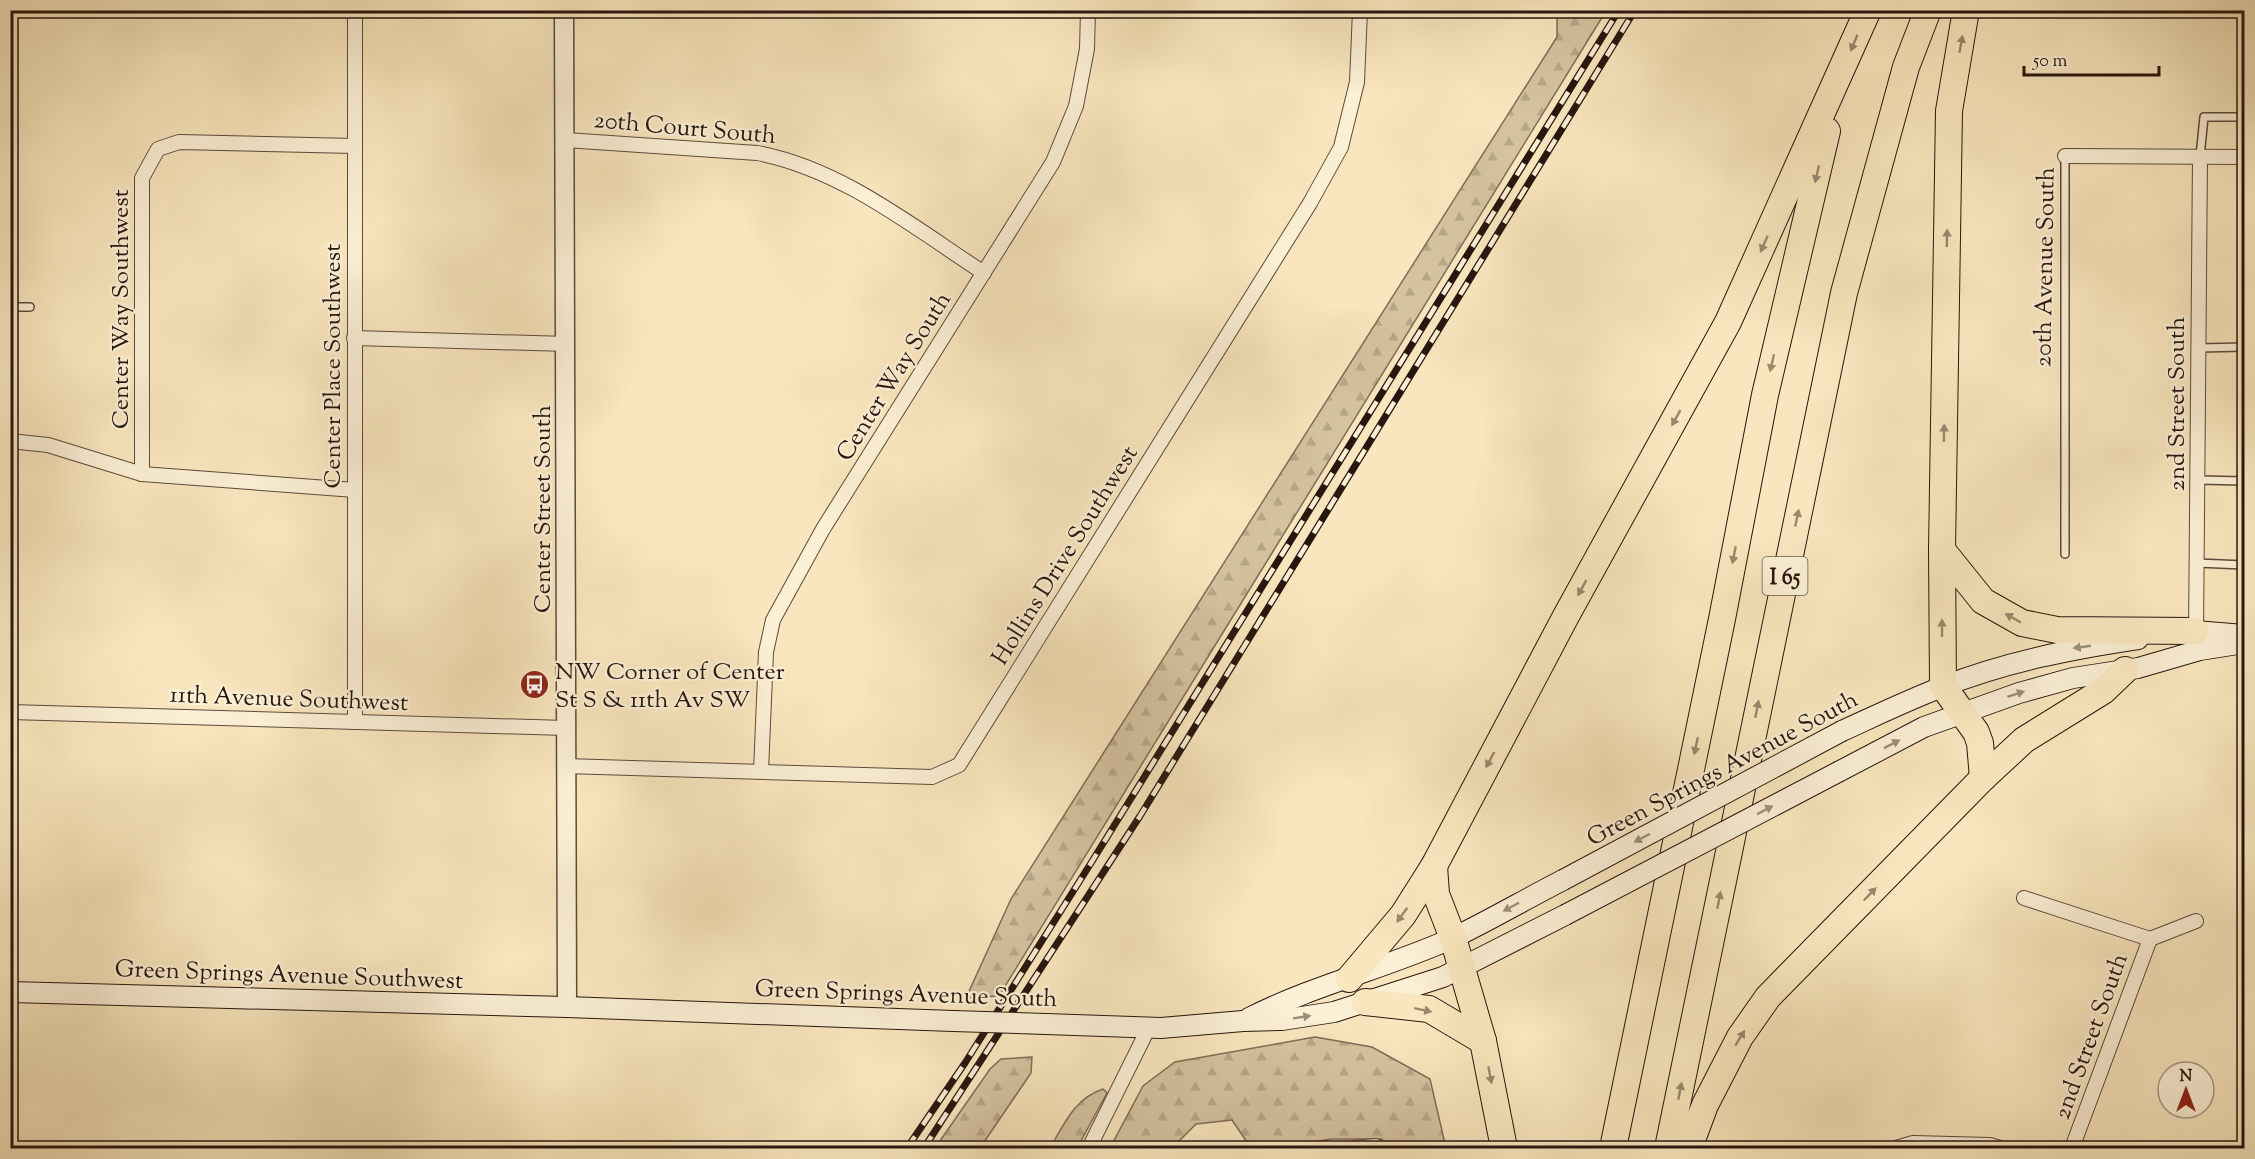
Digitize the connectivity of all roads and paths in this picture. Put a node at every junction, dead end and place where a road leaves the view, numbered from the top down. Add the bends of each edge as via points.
1 (354, 10) edge
2 (564, 10) edge
3 (1088, 10) edge
4 (1360, 10) edge
5 (1868, 10) edge
6 (1928, 10) edge
7 (1966, 10) edge
8 (1840, 76) junction
9 (2244, 117) edge
10 (566, 140) junction
11 (355, 146) junction
12 (2065, 156) joint
13 (2200, 157) junction
14 (2244, 157) edge
15 (984, 273) junction
16 (10, 307) edge
17 (30, 307) dead end
18 (354, 338) junction
19 (567, 344) junction
20 (2244, 347) edge
21 (2199, 348) junction
22 (10, 441) edge
23 (142, 474) junction
24 (2199, 480) junction
25 (2244, 481) edge
26 (355, 490) junction
27 (1942, 550) junction
28 (2065, 554) dead end
29 (2197, 563) junction
30 (2244, 565) edge
31 (2244, 635) edge
32 (2198, 640) junction
33 (2244, 643) edge
34 (2125, 670) junction
35 (1943, 686) junction
36 (10, 712) edge
37 (1961, 713) junction
38 (355, 722) junction
39 (566, 728) junction
40 (565, 766) junction
41 (761, 771) junction
42 (1983, 778) junction
43 (1434, 866) junction
44 (2024, 898) dead end
45 (2196, 921) dead end
46 (1453, 938) junction
47 (2150, 939) junction
48 (1462, 967) junction
49 (1349, 979) junction
50 (10, 992) edge
51 (1365, 1002) junction
52 (567, 1007) junction
53 (1244, 1020) junction
54 (1149, 1027) junction
55 (1483, 1041) junction
56 (1376, 1146) dead end
57 (1089, 1149) edge
58 (1354, 1149) edge
59 (1504, 1149) edge
60 (1613, 1149) edge
61 (1668, 1149) edge
62 (1689, 1149) edge
63 (1896, 1149) edge
64 (2000, 1149) edge
65 (2072, 1149) edge

1 - 11 street, Center Place Southwest
2 - 10 street, Center Street South
3 - 15 street, Center Way South via 1087,49 1076,106 1053,162
4 - 41 street, Hollins Drive Southwest via 1357,82 1341,147 1304,213 959,765 932,777
5 -> 8 highway, I 65
61 -> 6 highway, I 65 via 1844,293 1906,67
27 -> 7 highway via 1949,111
8 -> 43 highway via 1728,322
8 -> 60 highway, I 65 via 1765,395
9 - 13 lane via 2204,117
10 - 15 street, 20th Court South via 780,157 855,190
10 - 19 street, Center Street South
11 - 18 street, Center Place Southwest
11 - 23 street, Center Way Southwest via 179,142 158,149 142,178
12 - 13 street, 20th Avenue South
12 - 28 lane, 20th Avenue South
13 - 14 street, 20th Avenue South
13 - 21 street, 2nd Street South
15 - 41 street, Center Way South via 823,529 773,620 766,652
16 - 17 lane
18 - 19 street
18 - 26 street, Center Place Southwest
19 - 39 street, Center Street South
20 - 21 lane
21 - 24 street, 2nd Street South
22 - 23 street via 48,445
23 - 26 street
24 - 25 lane
24 - 29 street, 2nd Street South
26 - 38 street, Center Place Southwest
32 -> 27 highway via 2022,624 1983,601
35 -> 27 highway
29 - 30 lane
29 - 32 street, 2nd Street South
31 - 32 main road, Green Springs Avenue South
32 - 33 main road, Green Springs Avenue South
32 - 34 main road, Green Springs Avenue South
32 -> 35 main road, Green Springs Avenue South via 2069,649
37 -> 34 main road, Green Springs Avenue South via 2073,678
34 - 42 highway via 2103,691 2024,740
35 - 37 highway
35 -> 46 main road, Green Springs Avenue South, bridge via 1842,731
36 - 38 street, 11th Avenue Southwest
37 - 42 highway via 1980,743
48 -> 37 main road, Green Springs Avenue South, bridge via 1924,727
38 - 39 street, 11th Avenue Southwest
39 - 40 street, Center Street South
40 - 41 street, Hollins Drive Southwest
40 - 52 street, Center Street South
62 -> 42 highway via 1710,1095 1740,1037 1768,998
43 - 46 highway via 1436,894
43 -> 49 highway via 1403,915
44 - 47 street
45 - 47 street
46 - 48 highway
46 - 49 main road, Green Springs Avenue South
47 - 65 street, 2nd Street South
48 - 51 main road, Green Springs Avenue South
48 - 55 highway
49 - 53 main road, Green Springs Avenue South via 1312,990
50 - 52 main road, Green Springs Avenue Southwest
53 -> 51 main road, Green Springs Avenue South via 1282,1020 1334,1012
51 -> 55 highway via 1429,1010
52 - 54 main road, Green Springs Avenue South, bridge
53 - 54 main road, Green Springs Avenue South
54 - 57 street
55 -> 59 highway
56 - 58 street
63 - 64 street via 1913,1143 1990,1145

